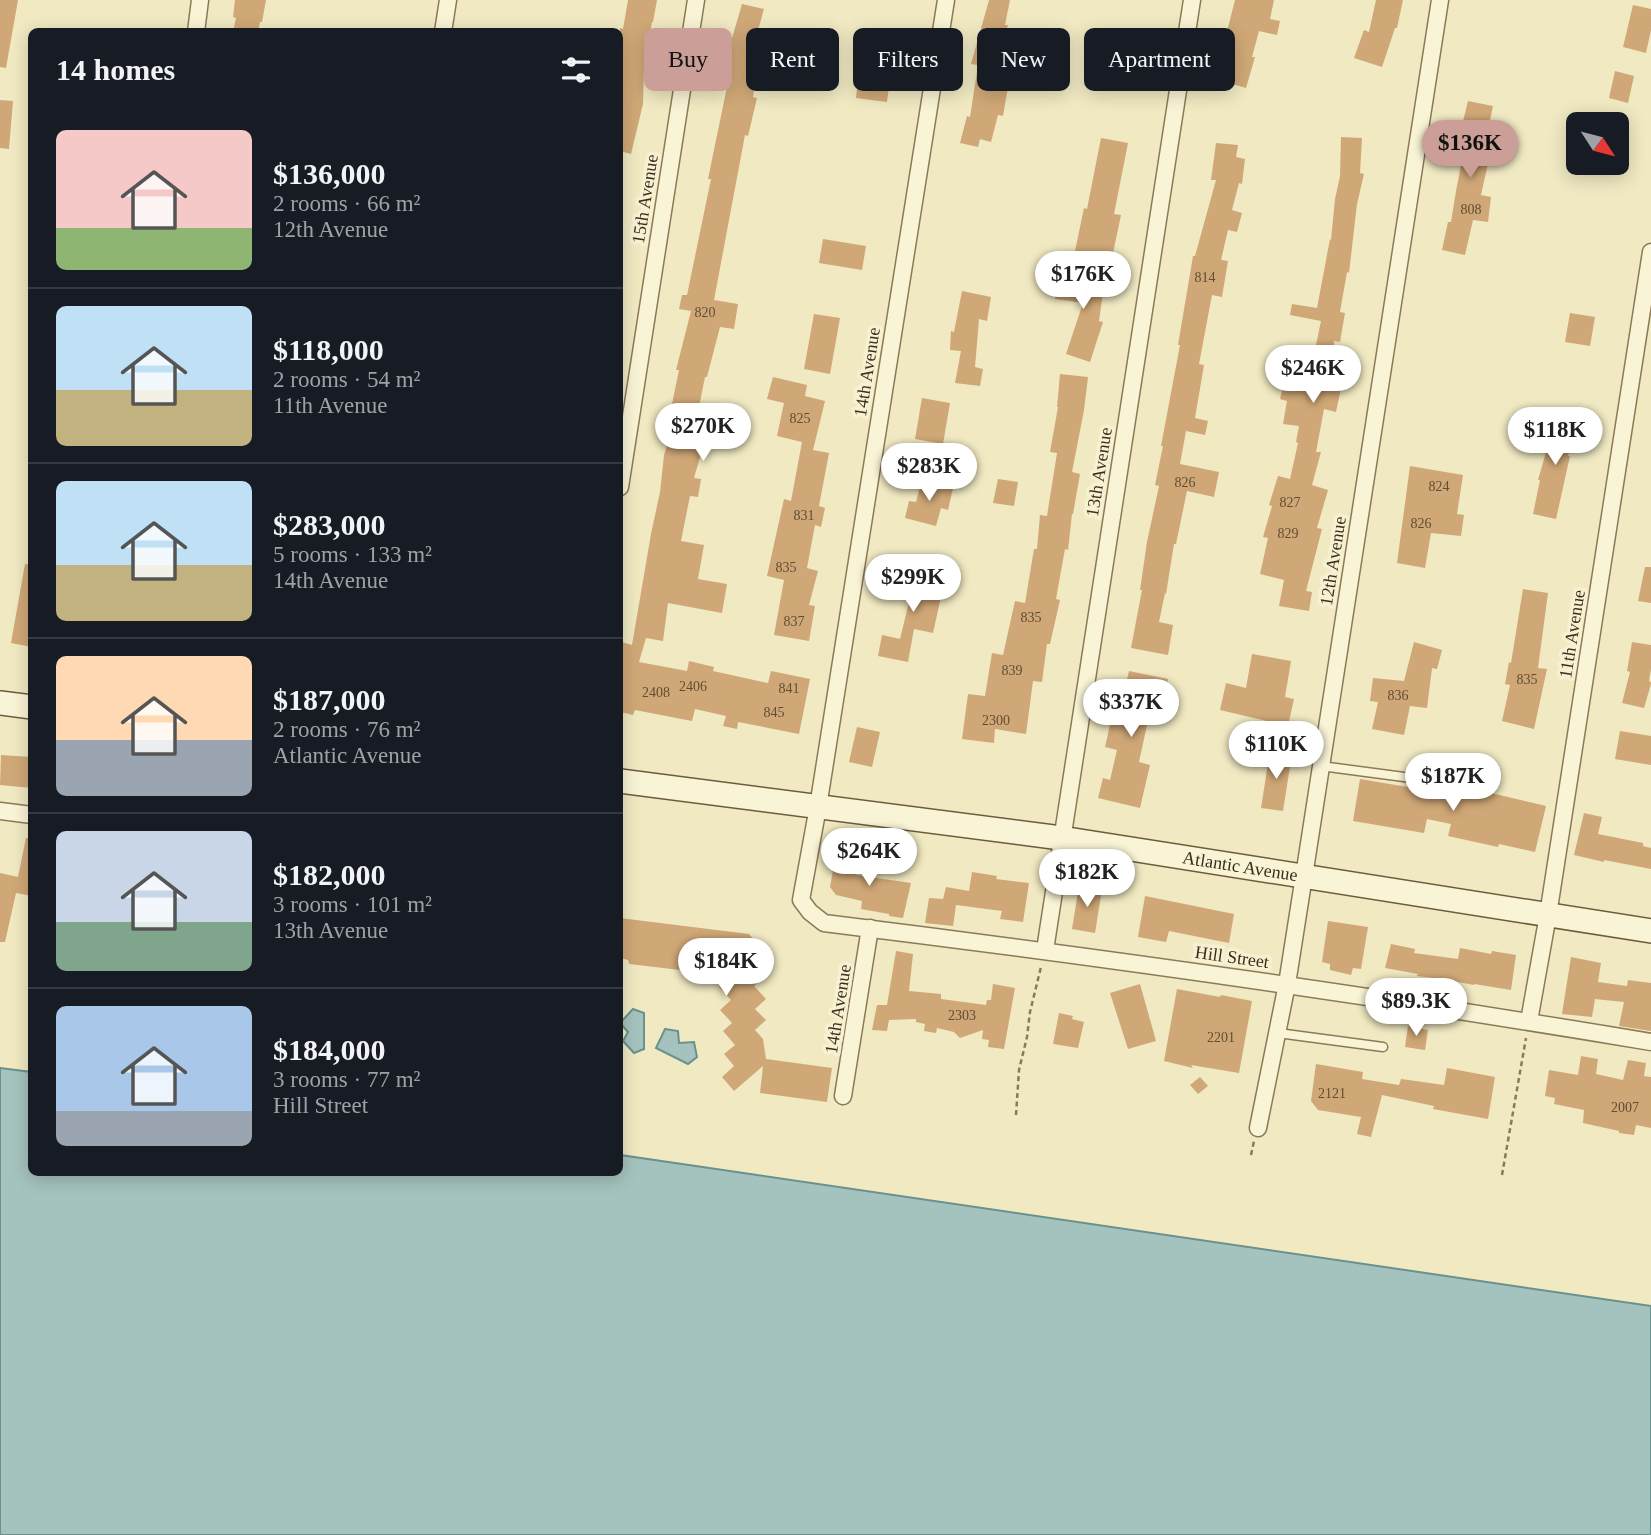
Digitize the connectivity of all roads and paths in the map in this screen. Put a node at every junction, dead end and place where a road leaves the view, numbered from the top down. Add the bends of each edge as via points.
1 (200, 0) edge
2 (448, 0) edge
3 (696, 0) edge
4 (946, 0) edge
5 (1192, 0) edge
6 (1440, 0) edge
7 (196, 28) edge
8 (444, 28) edge
9 (1651, 252) edge
10 (623, 468) edge
11 (0, 703) edge
12 (28, 706) edge
13 (1321, 766) junction
14 (1419, 779) dead end
15 (623, 782) edge
16 (818, 807) junction
17 (0, 811) edge
18 (28, 814) edge
19 (1061, 838) junction
20 (1304, 876) junction
21 (810, 912) joint
22 (1548, 915) junction
23 (870, 928) junction
24 (1651, 931) edge
25 (1045, 950) junction
26 (1287, 984) junction
27 (1529, 1021) junction
28 (1278, 1033) junction
29 (1651, 1042) edge
30 (1383, 1047) dead end
31 (843, 1096) dead end
32 (1016, 1115) dead end
33 (1258, 1128) dead end
34 (1502, 1175) dead end

1 - 7 street
2 - 8 street
3 - 10 street, 15th Avenue
4 - 16 street, 14th Avenue
5 - 19 street, 13th Avenue
6 - 13 street, 12th Avenue
9 - 22 street, 11th Avenue
11 - 12 main road
13 - 14 lane
13 - 20 street, 12th Avenue
15 - 16 main road, Atlantic Avenue
16 - 19 main road, Atlantic Avenue
16 - 21 street, 14th Avenue via 801,900
17 - 18 street
19 - 20 main road, Atlantic Avenue
19 - 25 street, 13th Avenue
20 - 22 main road, Atlantic Avenue
20 - 26 street, 12th Avenue
21 - 23 street, Hill Street via 824,923
22 - 24 main road, Atlantic Avenue
22 - 27 street, 11th Avenue
23 - 25 street, Hill Street
23 - 31 street, 14th Avenue
25 - 26 street, Hill Street
25 - 32 path via 1019,1070
26 - 27 street, Hill Street
26 - 28 street, 12th Avenue
27 - 29 street, Hill Street
27 - 34 path
28 - 30 lane
28 - 33 street, 12th Avenue

